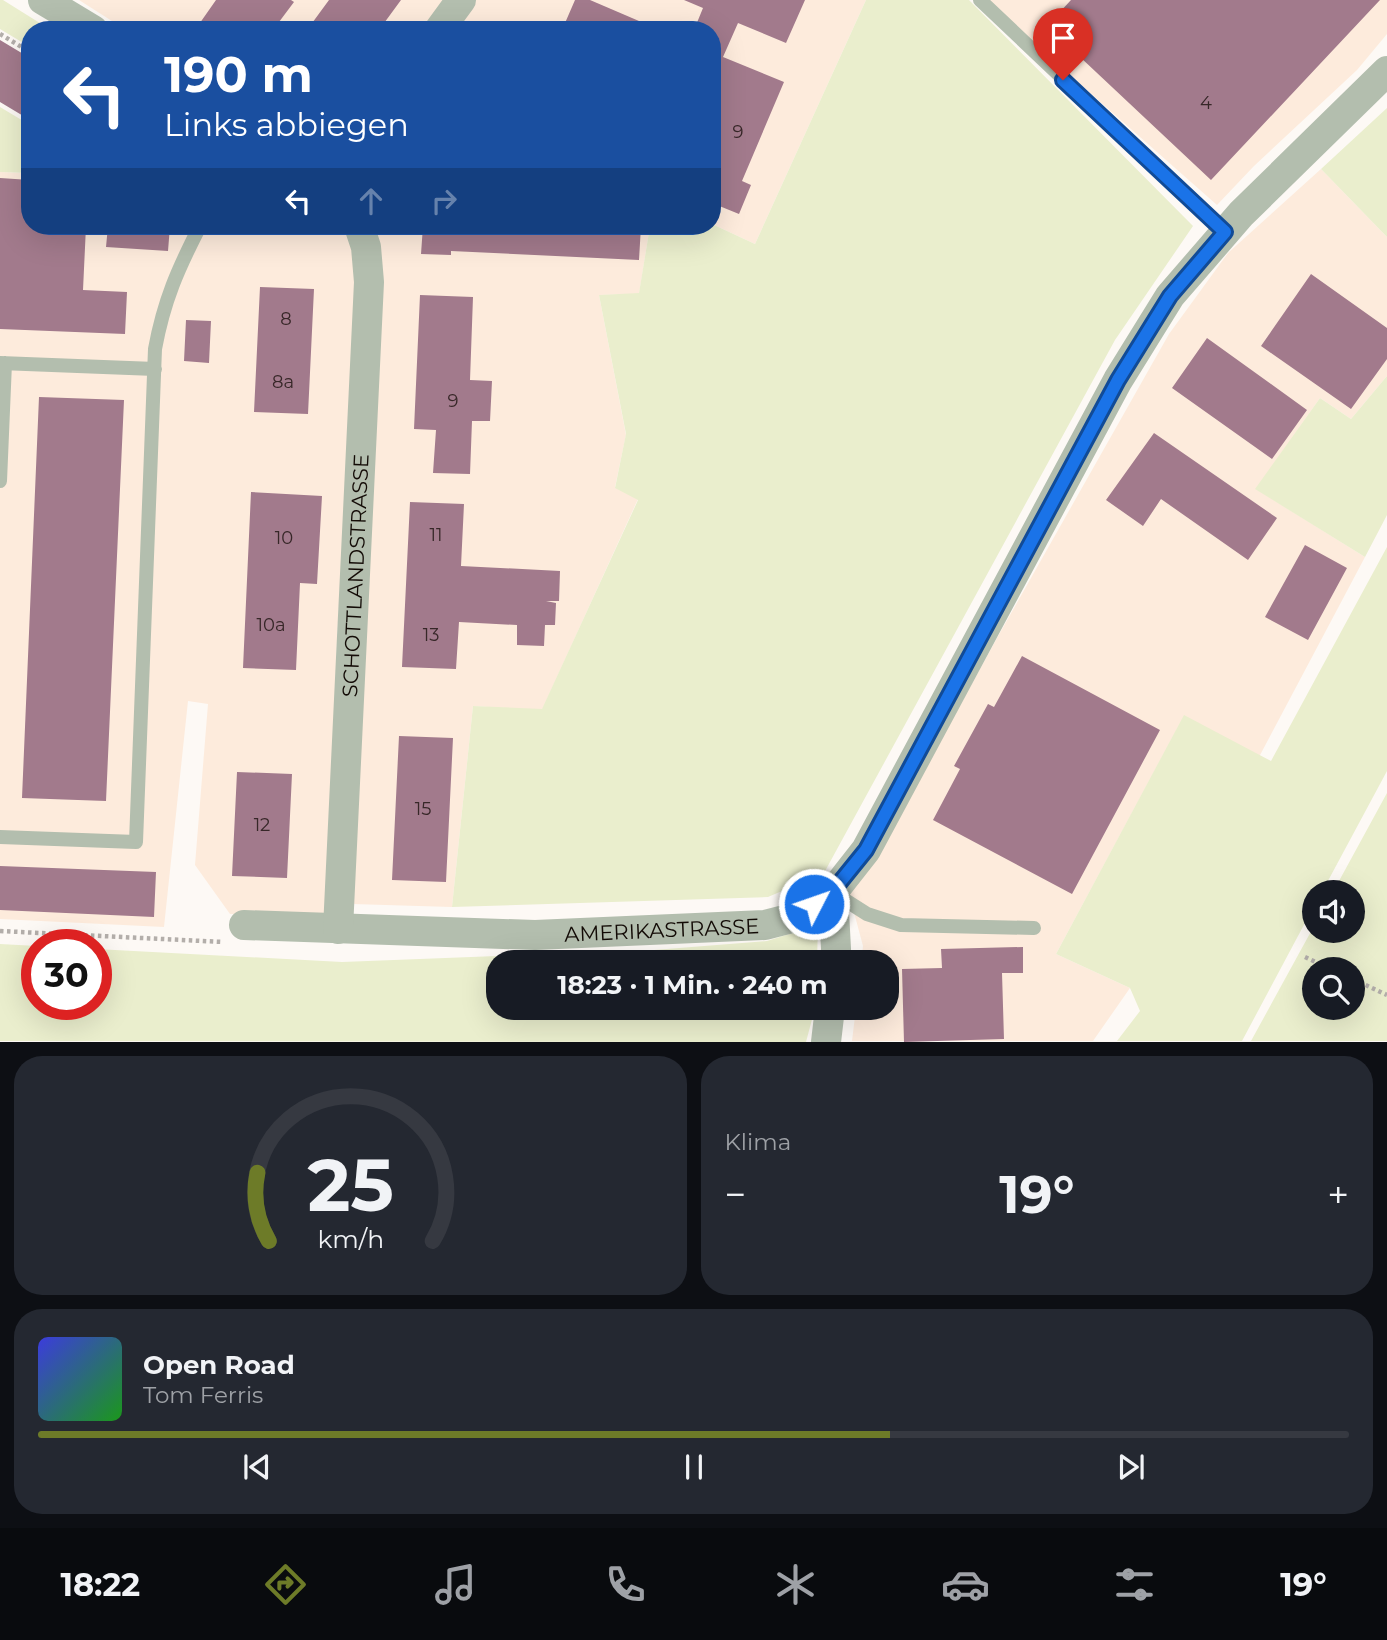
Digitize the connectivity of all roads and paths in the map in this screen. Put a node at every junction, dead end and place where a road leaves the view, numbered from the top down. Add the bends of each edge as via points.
1 (43, 0) edge
2 (461, 0) edge
3 (980, 0) edge
4 (78, 21) edge
5 (446, 21) edge
6 (0, 34) edge
7 (21, 46) edge
8 (1387, 71) edge
9 (1225, 232) junction
10 (196, 235) edge
11 (362, 235) edge
12 (2, 363) edge
13 (155, 369) junction
14 (0, 481) edge
15 (0, 837) edge
16 (832, 892) junction
17 (243, 925) joint
18 (338, 929) junction
19 (1034, 929) dead end
20 (0, 931) edge
21 (836, 950) edge
22 (1365, 985) edge
23 (1387, 995) edge
24 (829, 1020) edge
25 (826, 1041) edge

1 - 4 street
2 - 5 street
3 - 9 lane
6 - 7 path
8 - 9 street, AMERIKASTRASSE
9 - 16 street, AMERIKASTRASSE via 1170,296 1118,380 866,850
10 - 13 lane via 161,314
11 - 18 street, SCHOTTLANDSTRASSE via 369,282
12 - 13 lane
12 - 14 lane
13 - 15 lane via 136,842
16 - 18 street, AMERIKASTRASSE via 796,917 765,925 535,936
16 - 19 lane via 867,915 901,925
16 - 21 street
17 - 18 street
17 - 20 path via 240,943
22 - 23 path
24 - 25 street

